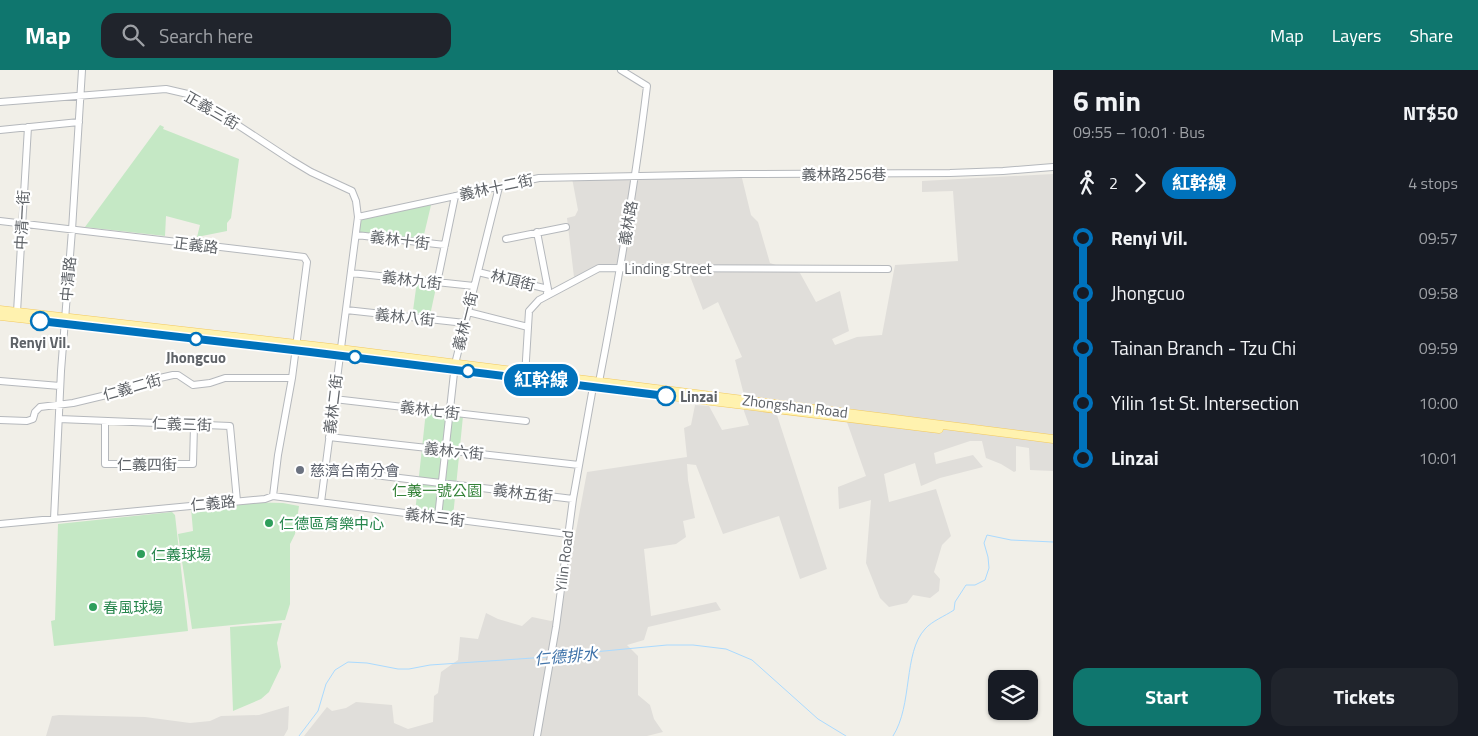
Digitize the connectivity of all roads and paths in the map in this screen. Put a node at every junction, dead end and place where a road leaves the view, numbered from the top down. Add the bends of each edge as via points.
1 (82, 70) edge
2 (621, 70) edge
3 (80, 94) junction
4 (0, 102) edge
5 (79, 122) junction
6 (28, 127) junction
7 (0, 130) edge
8 (1053, 167) edge
9 (636, 177) junction
10 (499, 187) junction
11 (455, 196) junction
12 (358, 216) junction
13 (0, 222) edge
14 (22, 224) junction
15 (566, 227) dead end
16 (72, 230) junction
17 (537, 232) junction
18 (356, 235) junction
19 (506, 238) dead end
20 (445, 246) junction
21 (620, 267) junction
22 (888, 269) dead end
23 (478, 272) junction
24 (351, 273) junction
25 (437, 283) junction
26 (474, 286) junction
27 (548, 289) junction
28 (546, 296) junction
29 (0, 310) edge
30 (346, 310) junction
31 (17, 312) junction
32 (468, 312) junction
33 (0, 316) edge
34 (65, 321) junction
35 (465, 323) junction
36 (528, 327) junction
37 (296, 347) junction
38 (340, 352) junction
39 (454, 367) junction
40 (525, 375) junction
41 (292, 378) junction
42 (0, 381) edge
43 (596, 385) junction
44 (60, 386) junction
45 (334, 399) junction
46 (59, 404) junction
47 (450, 412) junction
48 (59, 419) junction
49 (0, 420) edge
50 (105, 421) junction
51 (526, 422) dead end
52 (194, 425) junction
53 (329, 437) junction
54 (1053, 439) edge
55 (1053, 444) edge
56 (445, 450) junction
57 (579, 465) junction
58 (325, 469) junction
59 (442, 483) junction
60 (273, 496) junction
61 (573, 499) junction
62 (237, 501) junction
63 (321, 502) junction
64 (438, 517) junction
65 (54, 519) junction
66 (0, 524) edge
67 (568, 534) junction
68 (537, 736) edge

1 - 3 street, 中清路
2 - 9 street, 義林路 via 647,86
3 - 4 street, 正義三街
3 - 5 street, 中清路
3 - 12 street, 正義三街 via 166,89 192,95 311,172 352,191
5 - 6 street
5 - 16 street, 中清路
6 - 7 street
6 - 14 street, 中清一街
8 - 9 street, 義林路256巷 via 1003,172
9 - 10 street, 義林十二街 via 539,178
9 - 21 street, 義林路
10 - 11 street, 義林十二街
10 - 23 street, 義林一街
11 - 12 street, 義林十二街
11 - 20 street
12 - 18 street, 義林二街
13 - 14 street, 正義路
14 - 16 street, 正義路
14 - 31 street, 中清一街
15 - 17 street
16 - 34 street, 中清路
16 - 37 street, 正義路 via 304,257 307,262
17 - 19 street
17 - 27 street, 林頂街
18 - 20 street, 義林十街
18 - 24 street, 義林二街
20 - 25 street
21 - 22 street, Linding Street
21 - 28 street, Linding Street via 599,268
21 - 43 street, 義林路
23 - 26 street, 義林一街
23 - 27 street, 林頂街
24 - 25 street, 義林九街
24 - 30 street, 義林二街
25 - 26 street, 義林九街
26 - 32 street, 義林一街
27 - 28 street, 林頂街
28 - 36 street, Linding Street via 529,311
29 - 31 main road, Zhongshan Road
30 - 35 street, 義林八街
30 - 38 street, 義林二街
31 - 34 main road, Zhongshan Road
32 - 35 street, 義林一街
32 - 36 street
33 - 34 main road, Zhongshan Road
34 - 37 main road, Zhongshan Road
34 - 44 street, 中清路
35 - 39 street, 義林一街
36 - 40 street, Linding Street
37 - 38 main road, Zhongshan Road
37 - 41 street
38 - 39 main road, Zhongshan Road
38 - 45 street, 義林二街
39 - 40 main road, Zhongshan Road
39 - 47 street, 義林一街
40 - 43 main road, Zhongshan Road
41 - 46 street, 仁義二街 via 225,378 193,385 173,375 119,392
41 - 60 street
42 - 44 street
43 - 54 main road, Zhongshan Road
43 - 55 main road, Zhongshan Road
43 - 57 street, Yilin Road
44 - 46 street, 中清路
45 - 47 street, 義林七街
45 - 53 street, 義林二街
46 - 48 street, 中清路
46 - 49 street via 40,407 33,419 27,421
47 - 51 street, 義林七街
47 - 56 street, 義林一街
48 - 50 street, 仁義三街
48 - 65 street, 中清路
50 - 52 street, 仁義三街
50 - 52 street, 仁義四街 via 105,464 193,464
52 - 62 street, 仁義三街 via 230,426
53 - 56 street, 義林六街
53 - 58 street, 義林二街
56 - 57 street, 義林六街
56 - 59 street, 義林一街
57 - 61 street, Yilin Road
58 - 59 street, 義林五街
58 - 63 street, 義林二街
59 - 61 street, 義林五街
59 - 64 street, 義林一街
60 - 62 street, 仁義路
60 - 63 street, 義林三街
61 - 67 street, Yilin Road
62 - 65 street, 仁義路
63 - 64 street, 義林三街
64 - 67 street, 義林三街
65 - 66 street, 仁義路
67 - 68 street, Yilin Road

